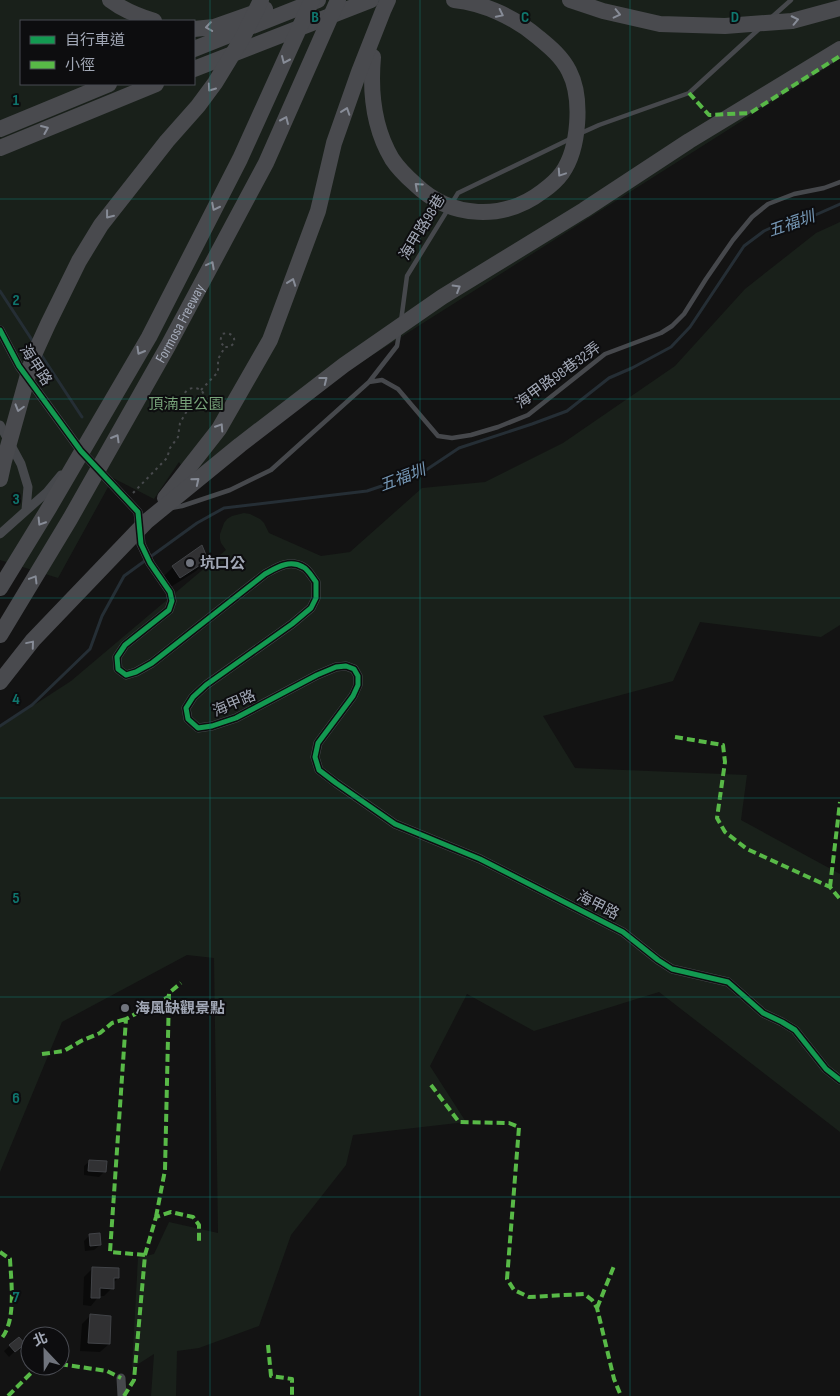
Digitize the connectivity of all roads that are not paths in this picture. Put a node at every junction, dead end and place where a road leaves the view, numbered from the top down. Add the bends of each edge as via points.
1 (110, 0) edge
2 (261, 0) edge
3 (288, 0) edge
4 (312, 0) edge
5 (318, 0) edge
6 (338, 0) edge
7 (454, 0) edge
8 (570, 0) edge
9 (791, 0) edge
10 (381, 3) edge
11 (840, 8) edge
12 (151, 20) edge
13 (195, 29) edge
14 (195, 48) edge
15 (840, 50) edge
16 (195, 69) edge
17 (108, 85) edge
18 (154, 85) edge
19 (0, 130) edge
20 (0, 148) edge
21 (840, 182) edge
22 (0, 330) edge
23 (369, 382) junction
24 (0, 425) edge
25 (81, 451) junction
26 (0, 479) edge
27 (26, 510) junction
28 (147, 513) junction
29 (0, 534) edge
30 (0, 588) edge
31 (0, 635) edge
32 (0, 682) edge
33 (840, 1080) edge
34 (121, 1378) dead end
35 (122, 1396) edge

1 - 12 highway
2 -> 26 highway, bridge via 215,84 101,225 79,261 33,358
3 -> 13 highway via 214,27
4 -> 30 highway, Formosa Freeway, bridge via 240,160 149,336
5 - 14 highway, bridge
31 -> 6 highway, Formosa Freeway, bridge via 168,346 252,189
7 -> 10 highway, bridge via 484,7 531,31 560,58 574,86 578,110 576,132 563,172 533,199 507,210 480,213 440,202 420,189 393,160 378,128 372,88
8 -> 11 highway, bridge via 660,24 726,26 792,22
9 - 23 lane, 海甲路98巷 via 689,93 599,124 458,193 407,276 397,346
10 - 16 highway, bridge via 354,7
28 -> 10 highway, bridge via 219,429 270,340 318,211 334,144
28 -> 15 highway, bridge via 344,365 442,297
17 - 19 highway
20 -> 18 highway
21 - 23 lane, 海甲路98巷32弄 via 768,204 752,216 733,240 684,314 672,326 605,354 528,415 471,435 438,436 398,389 382,380
22 - 25 street, 海甲路 via 19,366
23 - 28 lane, 海甲路98巷 via 271,470 230,490 182,506
24 - 27 street via 21,464 28,487
25 - 27 street via 47,492
25 - 28 street, 海甲路 via 127,500
27 - 29 street
32 -> 28 highway, bridge via 33,640
28 - 33 street, 海甲路 via 141,544 170,592 172,601 169,610 125,645 117,657 118,669 126,675 152,663 279,566 290,563 303,567 316,582 316,598 311,608 206,685 186,708 188,720 198,728 212,726 236,718 336,667 354,669 358,685 353,696 318,743 315,757 319,770 395,824 480,859 623,932 672,969 728,982 763,1014 794,1030 826,1069
34 - 35 street

